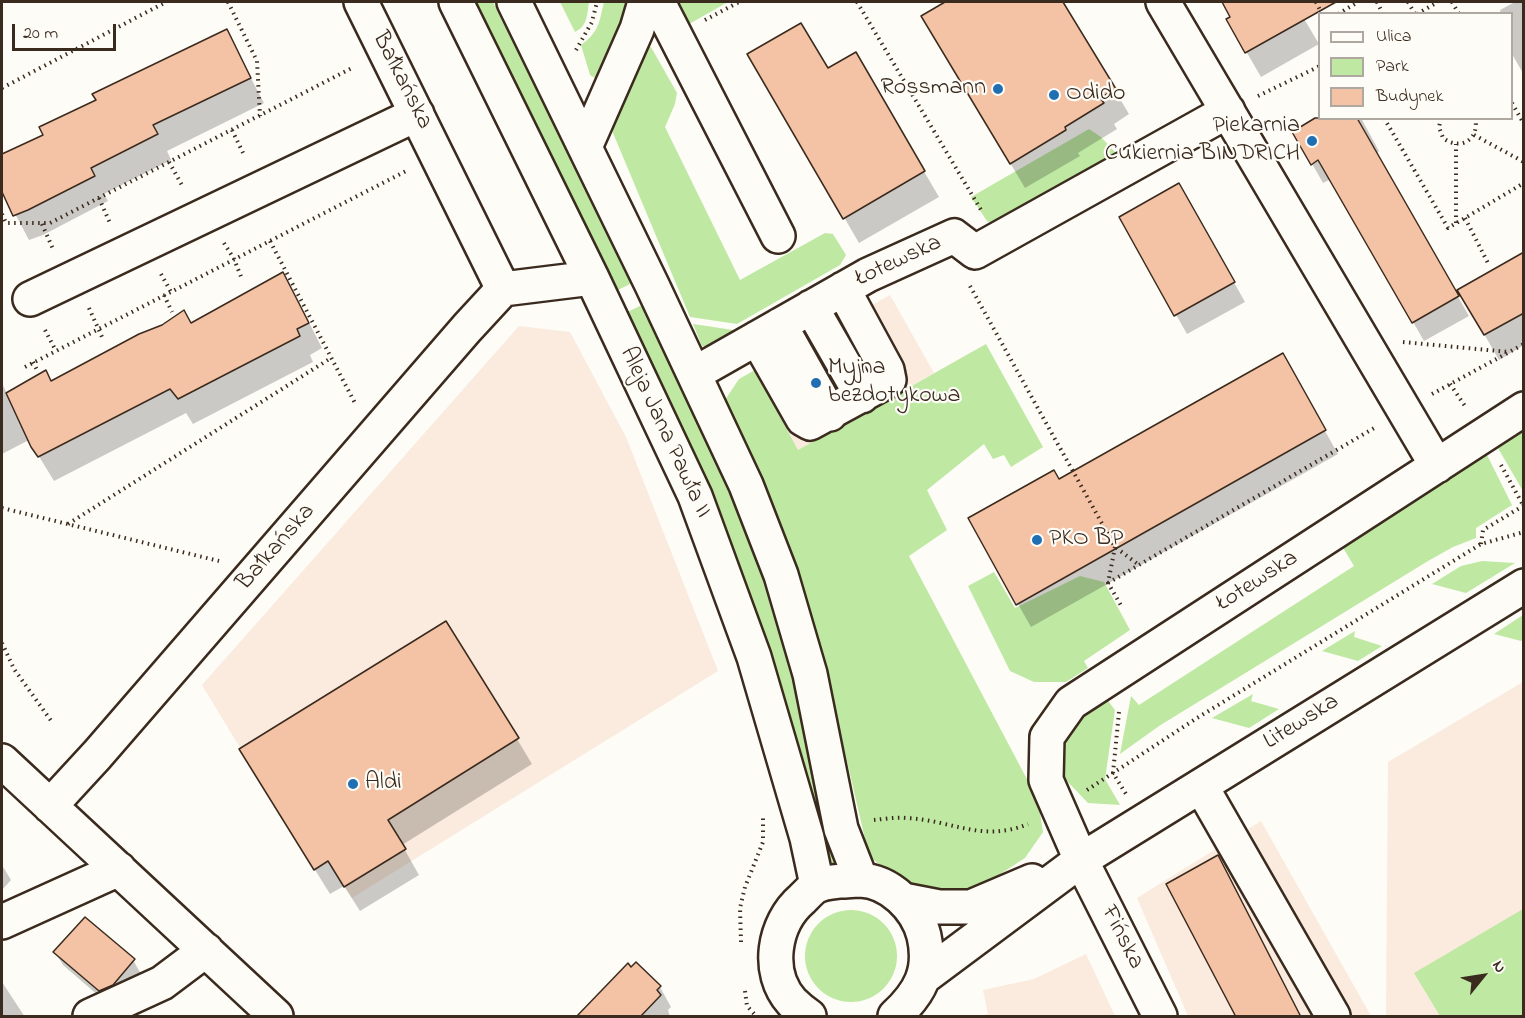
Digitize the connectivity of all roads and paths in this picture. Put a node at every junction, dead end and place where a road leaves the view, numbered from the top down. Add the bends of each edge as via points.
1 (166, 2) edge
2 (228, 2) edge
3 (361, 2) edge
4 (456, 2) edge
5 (514, 2) edge
6 (597, 2) edge
7 (645, 2) edge
8 (658, 2) edge
9 (857, 2) edge
10 (1163, 2) edge
11 (1358, 2) edge
12 (1438, 2) edge
13 (1341, 12) edge
14 (1419, 12) edge
15 (577, 50) dead end
16 (358, 65) dead end
17 (1318, 67) edge
18 (2, 88) edge
19 (1513, 105) edge
20 (1228, 111) junction
21 (417, 114) junction
22 (260, 116) junction
23 (1385, 120) edge
24 (1441, 120) edge
25 (1476, 120) edge
26 (1524, 124) edge
27 (232, 130) junction
28 (1474, 135) junction
29 (1456, 144) junction
30 (585, 147) junction
31 (245, 157) dead end
32 (169, 162) junction
33 (1524, 162) edge
34 (411, 168) dead end
35 (1524, 183) edge
36 (183, 187) dead end
37 (99, 198) junction
38 (2, 214) edge
39 (1466, 218) junction
40 (4, 223) edge
41 (42, 224) junction
42 (110, 224) dead end
43 (1455, 224) junction
44 (778, 236) dead end
45 (999, 239) junction
46 (222, 240) dead end
47 (946, 240) junction
48 (270, 241) junction
49 (53, 249) dead end
50 (234, 259) junction
51 (1490, 265) dead end
52 (158, 269) dead end
53 (592, 278) junction
54 (242, 279) dead end
55 (503, 289) junction
56 (843, 289) junction
57 (171, 292) junction
58 (164, 295) junction
59 (30, 299) dead end
60 (87, 305) dead end
61 (811, 307) junction
62 (172, 312) dead end
63 (44, 328) dead end
64 (98, 329) junction
65 (769, 332) junction
66 (102, 337) dead end
67 (1393, 341) dead end
68 (56, 351) junction
69 (1509, 352) dead end
70 (331, 358) junction
71 (33, 362) junction
72 (25, 367) dead end
73 (38, 372) dead end
74 (694, 374) junction
75 (1450, 384) dead end
76 (862, 396) junction
77 (1466, 407) dead end
78 (1524, 409) edge
79 (360, 413) dead end
80 (1382, 424) dead end
81 (1497, 458) dead end
82 (1437, 466) junction
83 (1523, 506) edge
84 (2, 508) edge
85 (68, 524) junction
86 (1524, 532) edge
87 (1480, 544) junction
88 (1115, 548) junction
89 (219, 561) dead end
90 (1139, 565) junction
91 (1108, 583) junction
92 (1524, 586) edge
93 (1122, 607) dead end
94 (2, 643) edge
95 (1119, 710) dead end
96 (52, 722) dead end
97 (2, 761) edge
98 (1113, 773) junction
99 (1201, 786) junction
100 (1081, 794) dead end
101 (1128, 796) dead end
102 (50, 806) junction
103 (763, 812) dead end
104 (873, 820) dead end
105 (1037, 820) dead end
106 (1081, 860) junction
107 (119, 869) junction
108 (861, 880) junction
109 (818, 885) junction
110 (903, 900) junction
111 (2, 922) edge
112 (206, 950) junction
113 (742, 951) dead end
114 (924, 977) junction
115 (744, 984) dead end
116 (791, 1011) edge
117 (90, 1017) edge
118 (276, 1017) edge
119 (756, 1017) edge
120 (896, 1017) edge
121 (1160, 1017) edge
122 (1333, 1017) edge

1 - 18 path
2 - 22 path via 257,61
3 - 21 street, Bałkańska
4 - 53 street, Aleja Jana Pawła II
5 - 30 street
6 - 15 path via 592,22
7 - 30 street
8 - 44 street
9 - 45 path
10 - 20 street
11 - 13 path
12 - 14 path
16 - 22 path
17 - 20 path
19 - 26 path
20 - 45 street, Łotewska
20 - 82 street
21 - 55 street, Bałkańska
21 - 59 street
22 - 27 path
23 - 43 path via 1448,228
24 - 29 path via 1443,138
25 - 28 path
27 - 31 path
27 - 32 path
28 - 29 path via 1467,142
28 - 33 path
29 - 43 path
30 - 74 street
32 - 36 path
32 - 37 path
34 - 48 path
35 - 39 path
37 - 41 path
37 - 42 path
38 - 40 path
39 - 43 path
39 - 51 path
40 - 41 path
41 - 49 path
45 - 47 street, Łotewska via 975,252 954,236
46 - 50 path
47 - 56 street, Łotewska
47 - 88 path
48 - 50 path
48 - 70 path
50 - 54 path
50 - 57 path
52 - 57 path
53 - 55 street
53 - 109 street, Aleja Jana Pawła II via 695,496 723,571 754,657
55 - 102 street, Bałkańska
56 - 61 street, Łotewska
56 - 76 street via 889,380
57 - 58 path
58 - 62 path
58 - 64 path
60 - 64 path
61 - 65 street, Łotewska
61 - 76 street
63 - 68 path
64 - 66 path
64 - 68 path
65 - 74 street, Łotewska
65 - 76 street via 830,414
67 - 69 path
68 - 71 path
70 - 79 path
70 - 85 path
71 - 72 path
71 - 73 path
74 - 108 street via 746,485 781,575 810,674 841,829
75 - 77 path
78 - 82 street, Łotewska
80 - 90 path
81 - 83 path
82 - 106 street, Łotewska via 1071,703 1047,737 1046,780
83 - 87 path via 1483,530
84 - 85 path
85 - 89 path
86 - 87 path
87 - 98 path
88 - 90 path
88 - 91 path
90 - 91 path
91 - 93 path
92 - 99 street, Litewska
94 - 96 path via 14,669
95 - 98 path
97 - 102 street
98 - 100 path
98 - 101 path
99 - 106 street, Litewska
99 - 122 street
102 - 107 street
103 - 113 path via 763,842 740,908
104 - 105 path via 907,818 995,832
106 - 110 street, Litewska via 971,907 939,907
106 - 114 street, Litewska
106 - 121 street, Fińska
107 - 111 street
107 - 112 street
108 - 109 street
108 - 110 street via 879,884
109 - 116 street via 790,909 779,931 775,955
110 - 114 street via 921,923 927,951
112 - 117 street via 162,983
112 - 118 street
114 - 120 street via 913,1000
115 - 119 path via 747,1006

